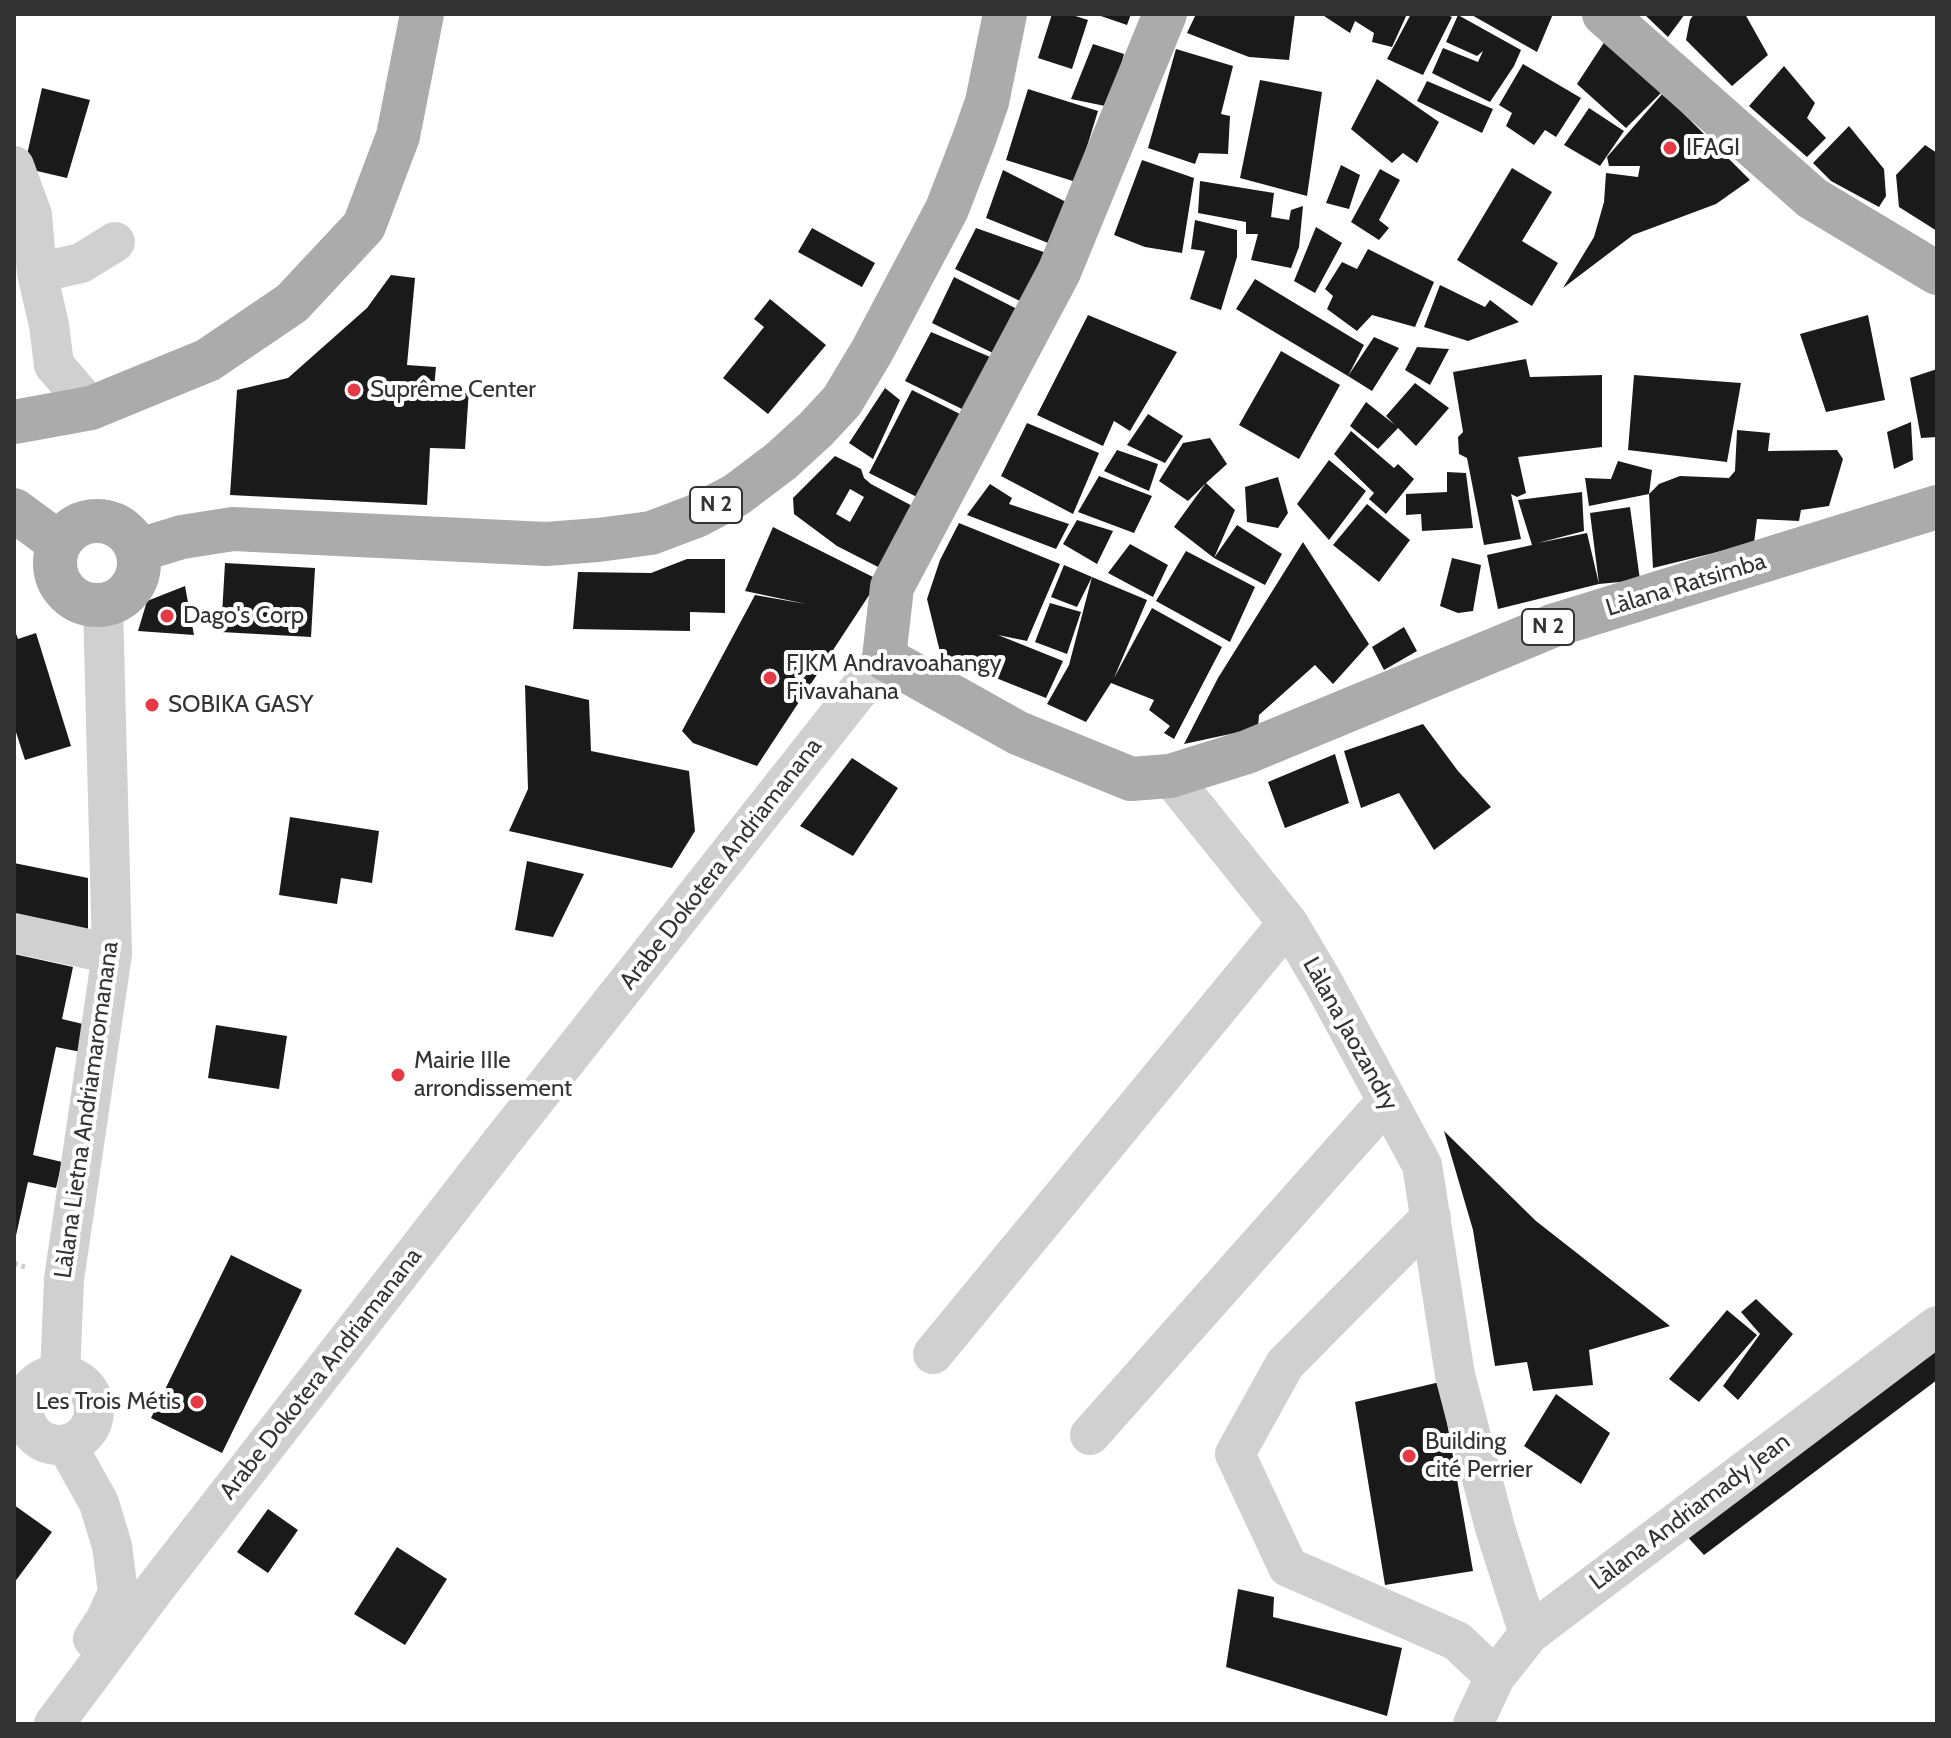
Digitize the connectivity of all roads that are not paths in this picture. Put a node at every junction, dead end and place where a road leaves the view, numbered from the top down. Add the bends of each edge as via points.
1 (422, 14) edge
2 (1005, 14) edge
3 (1165, 14) edge
4 (1604, 14) edge
5 (14, 166) edge
6 (115, 242) dead end
7 (37, 273) junction
8 (1937, 273) edge
9 (91, 408) junction
10 (14, 422) edge
11 (1937, 507) edge
12 (14, 510) edge
13 (59, 543) junction
14 (139, 550) junction
15 (103, 605) junction
16 (884, 658) junction
17 (1170, 776) junction
18 (1288, 923) junction
19 (14, 933) edge
20 (112, 954) junction
21 (1387, 1101) junction
22 (1431, 1217) junction
23 (1937, 1326) edge
24 (933, 1354) dead end
25 (60, 1375) junction
26 (1090, 1435) dead end
27 (48, 1444) edge
28 (153, 1591) junction
29 (1529, 1634) junction
30 (1495, 1677) junction
31 (44, 1724) edge
32 (54, 1724) edge
33 (1473, 1724) edge

1 - 9 main road via 398,136 364,226 292,303 208,360
2 - 14 main road, N 2 via 987,102 947,209 872,351 842,401 816,429 736,495 651,533 598,540 546,544 233,529
3 - 16 main road via 1059,272 892,587
4 - 8 main road via 1812,198
5 - 7 street via 32,215
6 - 7 street via 81,263
7 - 9 street via 54,365
9 - 10 main road
11 - 17 main road, Làlana Ratsimba / N 2 via 1552,626 1247,752
12 - 13 main road
13 - 14 main road via 68,531 94,520 122,528
13 - 15 main road via 59,582 77,601
14 - 15 main road via 137,580 117,601
15 - 20 street, Làlana Lietna Andriamaromanana
16 - 17 main road, N 2 via 1018,733 1131,779
16 - 28 street, Arabe Dokotera Andriamanana
17 - 18 street, Làlana Jaozandry
18 - 21 street, Làlana Jaozandry
18 - 24 street
19 - 20 street
20 - 25 street, Làlana Lietna Andriamaromanana via 64,1279
21 - 22 street, Làlana Jaozandry via 1422,1165
21 - 26 street
22 - 29 street, Làlana Jaozandry via 1455,1375
22 - 30 street via 1285,1364 1235,1454 1288,1567 1457,1641
23 - 29 street, Làlana Andriamady Jean
25 - 27 street via 37,1382 24,1413 27,1425
25 - 27 street via 80,1382 95,1412 92,1423
27 - 28 street via 135,1533
27 - 31 street via 99,1503 118,1592
28 - 32 street, Arabe Dokotera Andriamanana
29 - 30 street, Làlana Andriamady Jean
30 - 33 street, Làlana Andriamady Jean

